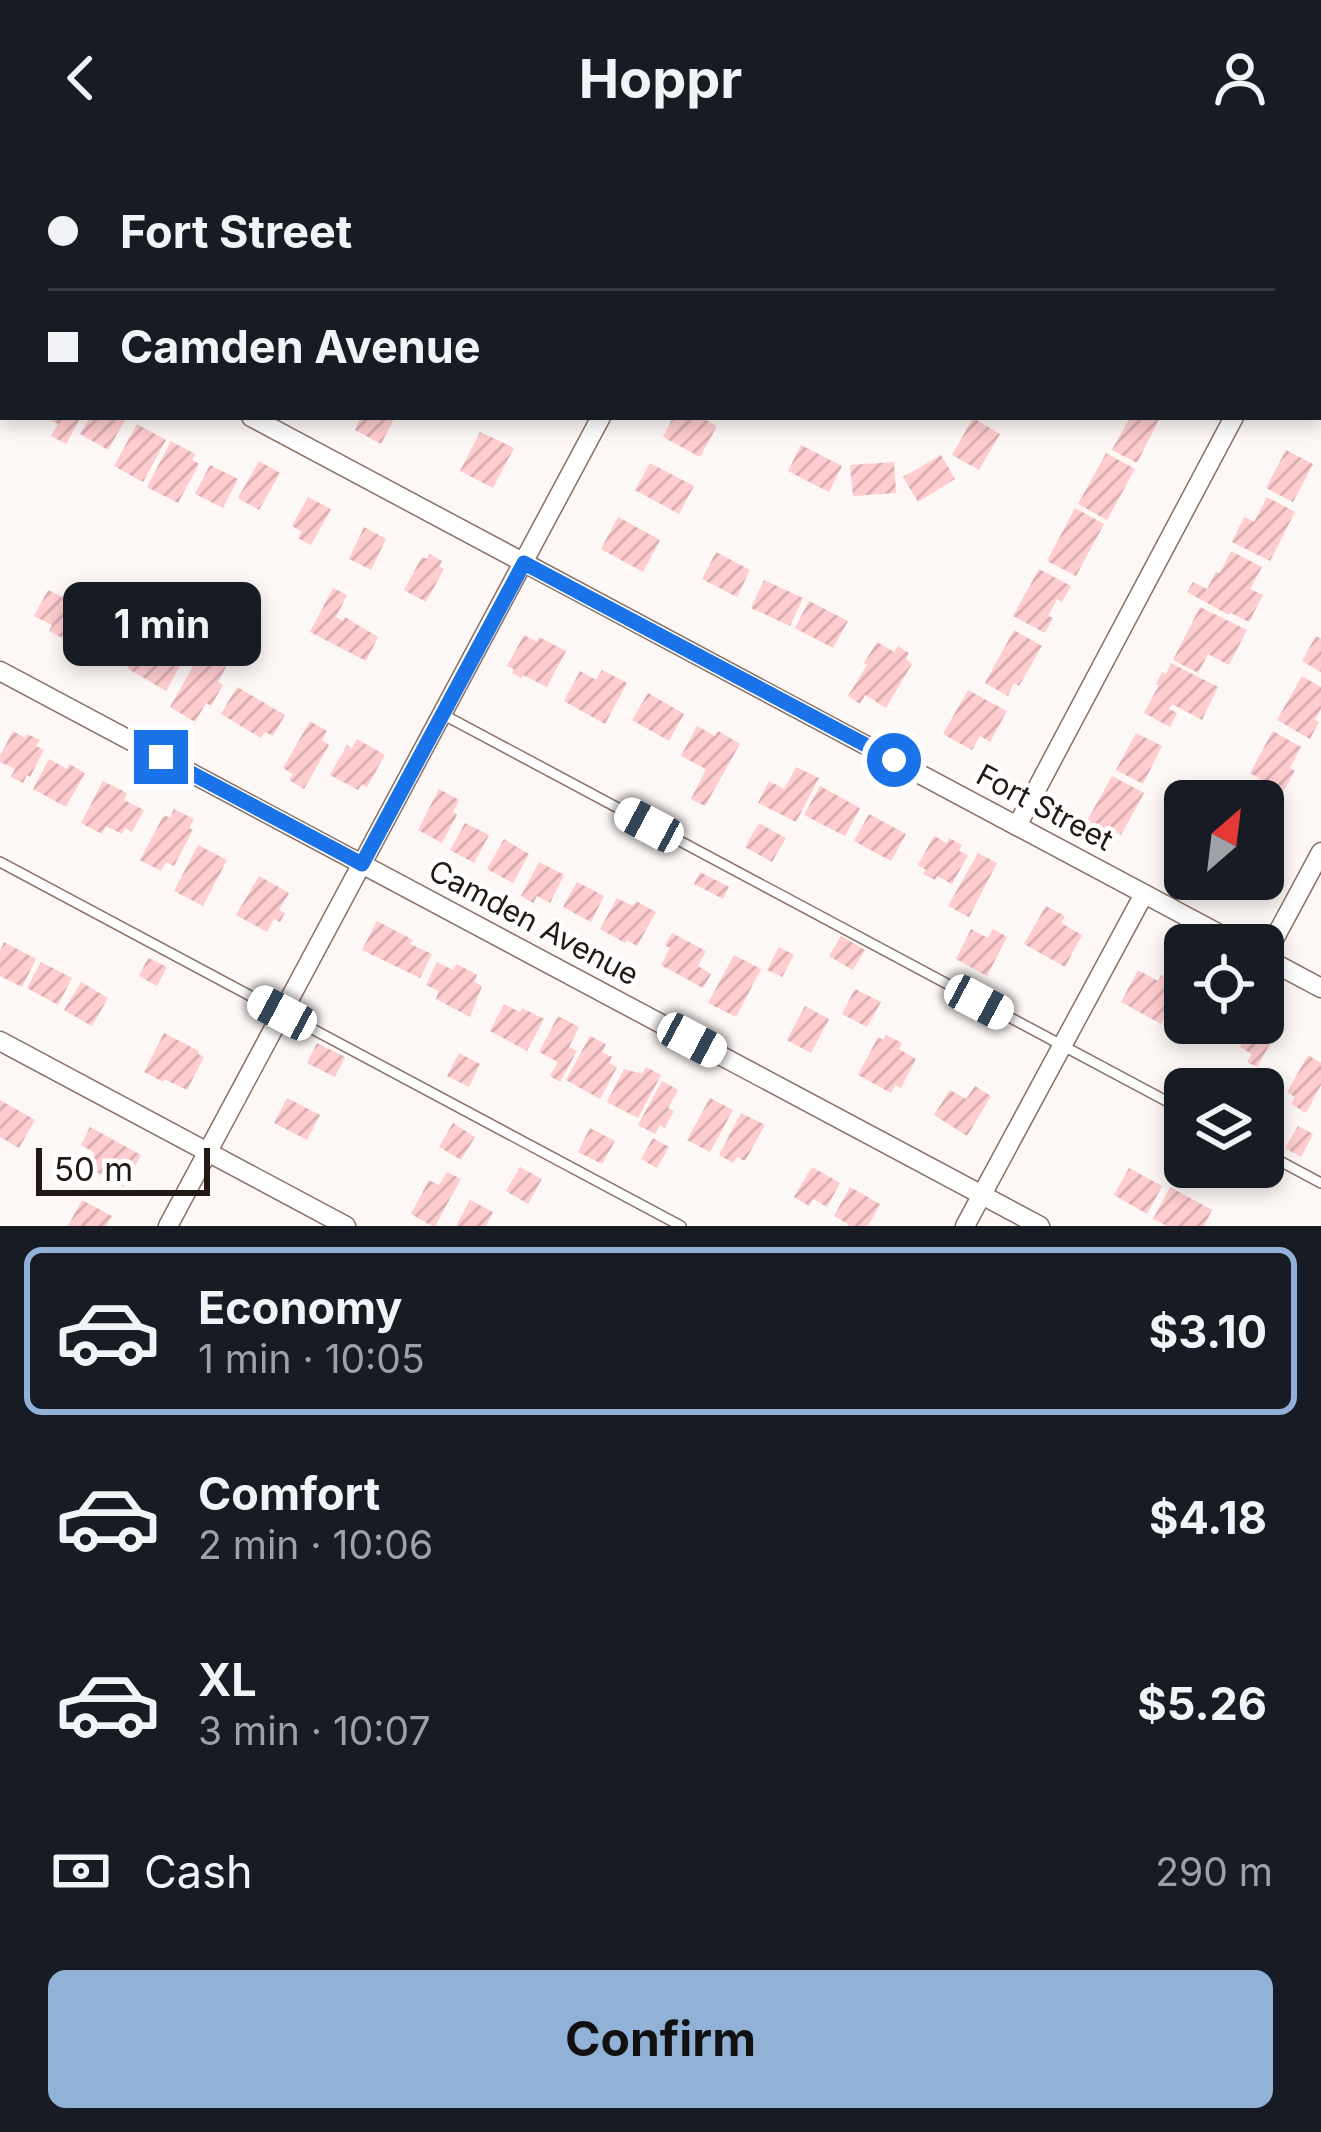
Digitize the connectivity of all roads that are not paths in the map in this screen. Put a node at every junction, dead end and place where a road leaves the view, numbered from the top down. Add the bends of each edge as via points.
1 (599, 420) edge
2 (1232, 420) edge
3 (287, 426) edge
4 (524, 563) junction
5 (0, 671) edge
6 (442, 714) junction
7 (1017, 826) junction
8 (1321, 852) edge
9 (0, 862) edge
10 (362, 864) junction
11 (1144, 894) junction
12 (1200, 924) edge
13 (1282, 924) edge
14 (1284, 968) edge
15 (1321, 988) edge
16 (282, 1013) junction
17 (0, 1041) edge
18 (1061, 1046) junction
19 (1164, 1101) edge
20 (207, 1152) junction
21 (1284, 1164) edge
22 (1321, 1183) edge
23 (982, 1195) junction
24 (168, 1226) edge
25 (346, 1226) edge
26 (681, 1226) edge
27 (965, 1226) edge
28 (1040, 1226) edge

1 - 4 street
2 - 7 street
3 - 4 street, Fort Street
4 - 6 street
4 - 7 street, Fort Street
5 - 10 street, Camden Avenue
6 - 10 street
6 - 18 lane
7 - 11 street, Fort Street
8 - 13 street
9 - 16 lane
10 - 16 street
10 - 23 street, Camden Avenue
11 - 12 street, Fort Street
11 - 18 street
14 - 15 street
16 - 20 street
16 - 26 lane
17 - 20 street
18 - 19 lane
18 - 23 street
20 - 24 street
20 - 25 street
21 - 22 lane
23 - 27 street
23 - 28 street, Camden Avenue

